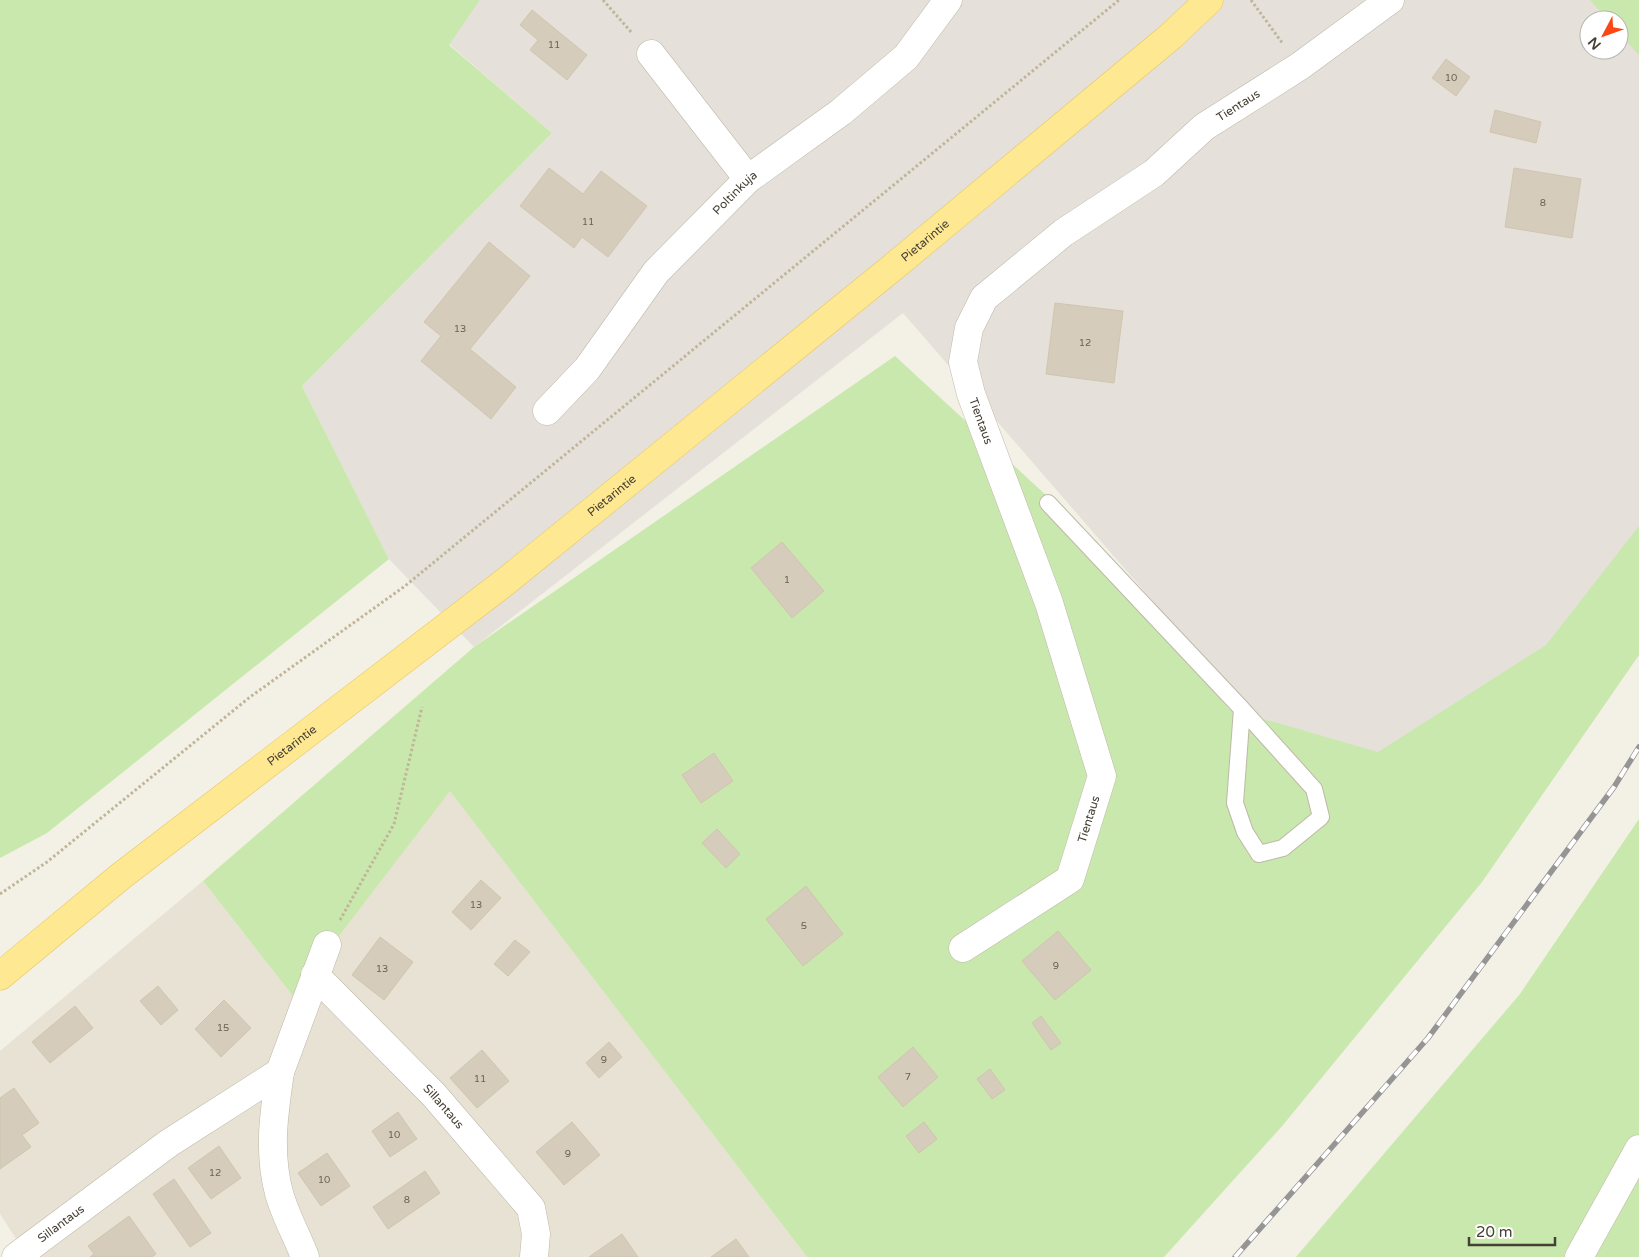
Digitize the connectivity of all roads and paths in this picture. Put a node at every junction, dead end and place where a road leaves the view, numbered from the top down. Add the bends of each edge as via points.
1 (603, 0) edge
2 (948, 0) edge
3 (1119, 0) edge
4 (1209, 0) edge
5 (1251, 0) edge
6 (1373, 5) edge
7 (651, 54) joint
8 (1300, 66) junction
9 (748, 179) junction
10 (547, 411) dead end
11 (1048, 503) dead end
12 (422, 707) dead end
13 (1242, 709) junction
14 (0, 894) edge
15 (327, 944) joint
16 (963, 948) dead end
17 (315, 975) junction
18 (0, 976) edge
19 (280, 1072) junction
20 (1639, 1149) edge
21 (16, 1257) edge
22 (305, 1257) edge
23 (534, 1257) edge
24 (1579, 1257) edge

1 - 7 path
2 - 9 street, Poltinkuja via 906,57 841,112
3 - 14 path via 405,586 250,697 48,862
4 - 18 main road, Pietarintie via 1164,43 892,268 551,544 121,876
5 - 8 path
6 - 8 street, Tientaus
7 - 9 street
8 - 16 street, Tientaus via 1204,127 1154,173 1063,233 984,298 968,328 963,362 971,394 1049,603 1102,776 1070,879
9 - 10 street, Poltinkuja via 656,272 588,369
11 - 13 lane
12 - 15 path via 394,824
13 - 13 lane via 1314,789 1321,817 1283,848 1259,854 1245,832 1235,803
15 - 17 street
17 - 19 street
17 - 23 street, Sillantaus via 434,1095 531,1208 536,1234
19 - 21 street, Sillantaus via 169,1143
19 - 22 street via 272,1133 273,1161 279,1194
20 - 24 street

